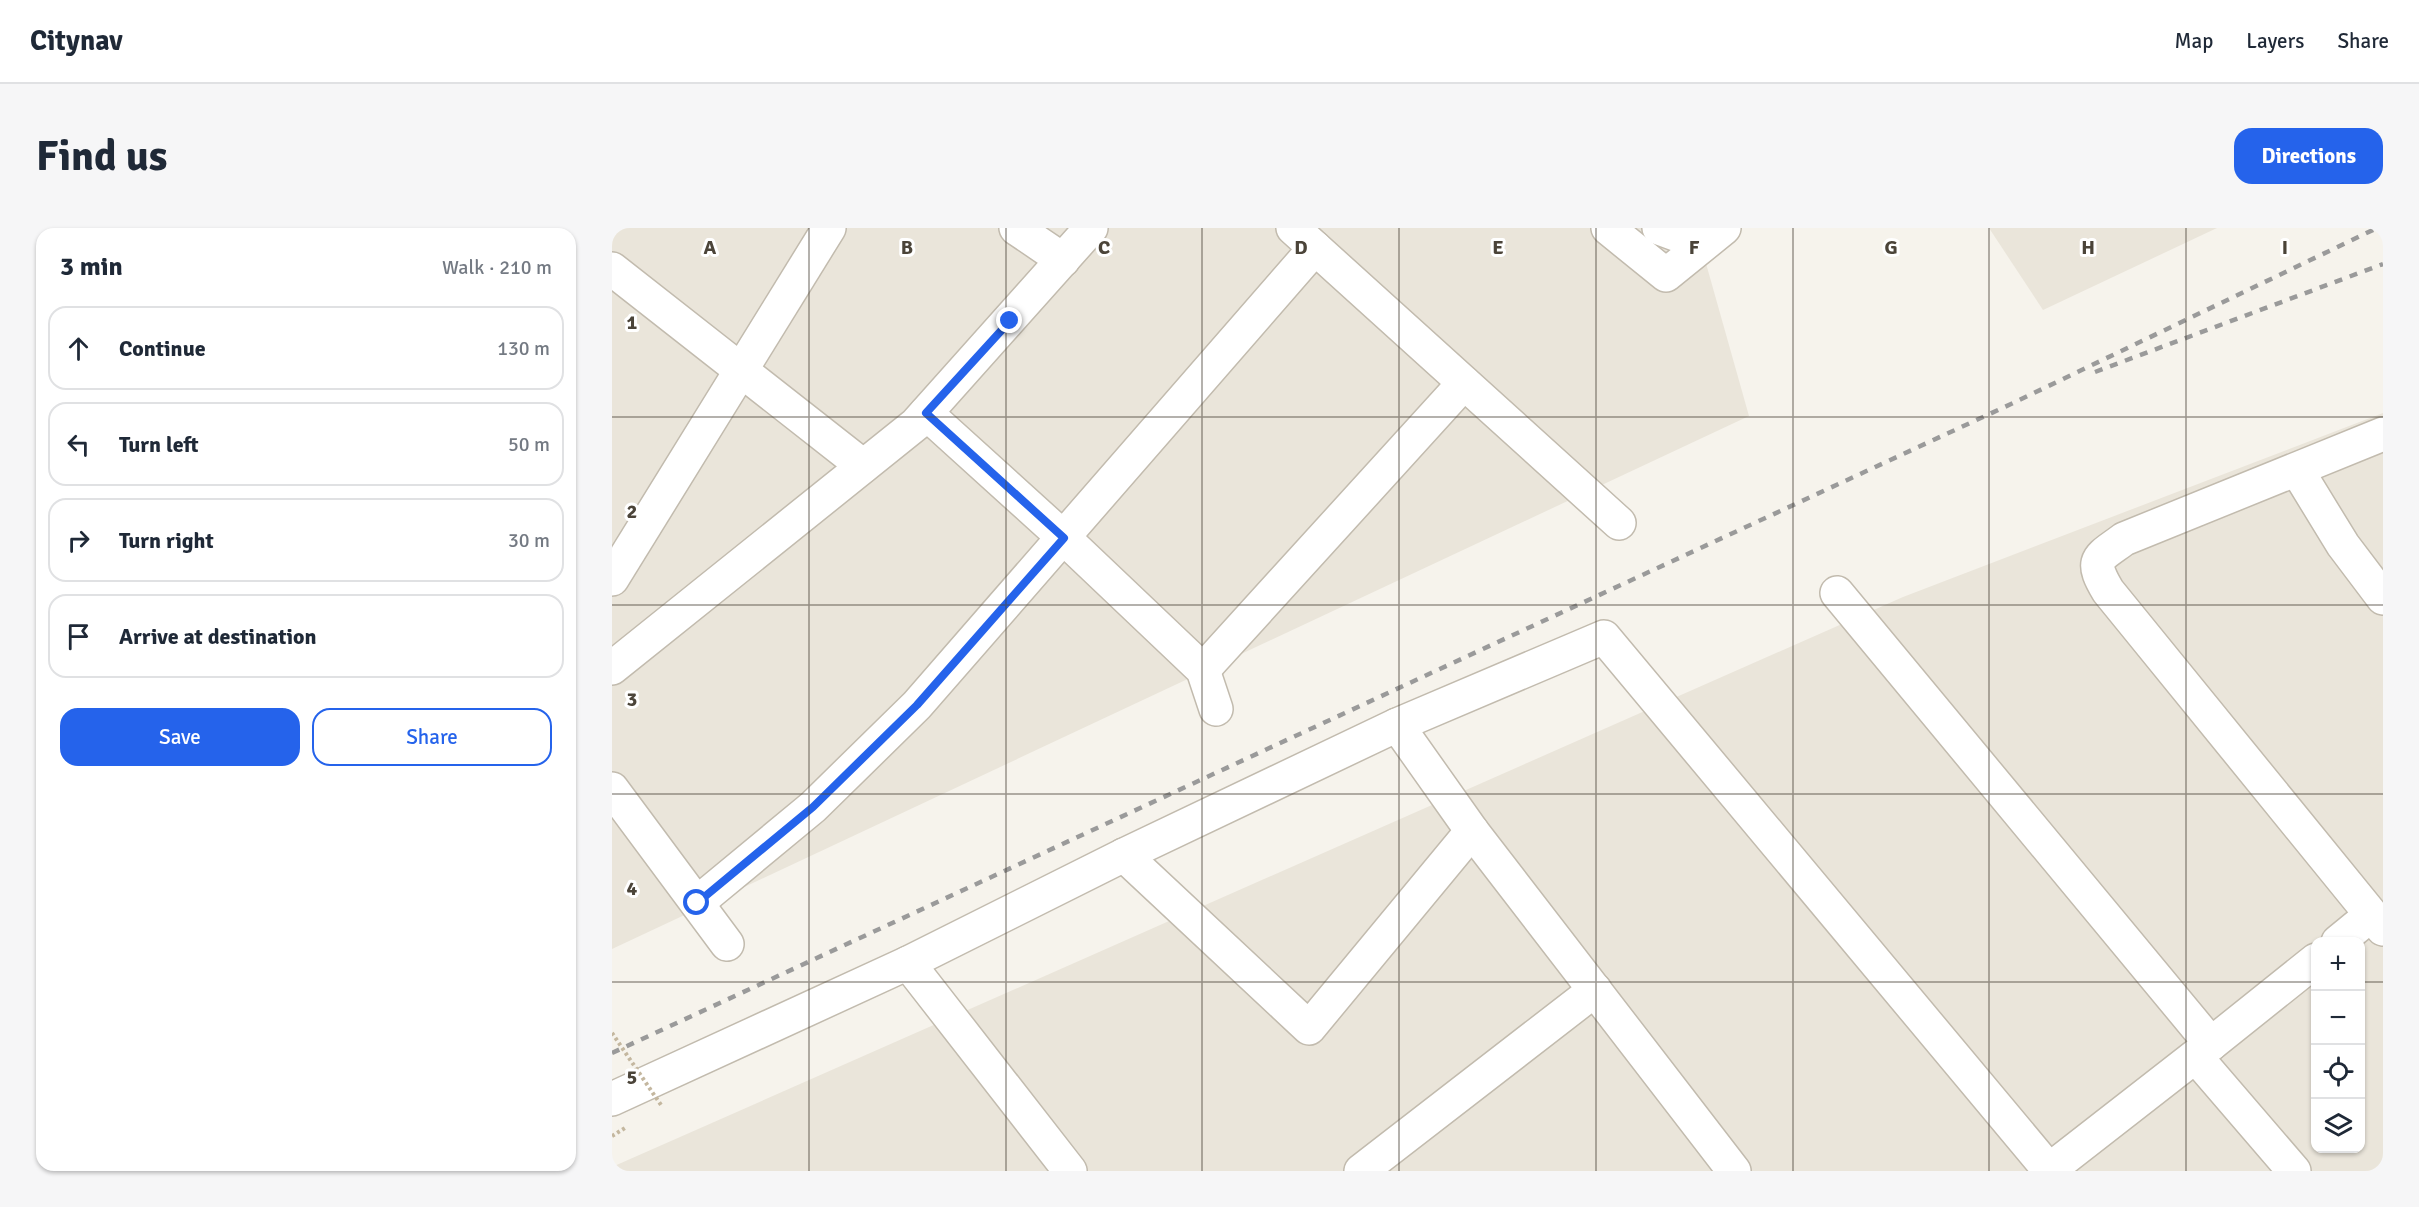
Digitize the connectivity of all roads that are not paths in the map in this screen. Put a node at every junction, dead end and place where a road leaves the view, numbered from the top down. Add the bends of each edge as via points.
1 (830, 228) edge
2 (1016, 228) edge
3 (1091, 228) edge
4 (1608, 228) edge
5 (1659, 228) edge
6 (1713, 236) edge
7 (1304, 238) edge
8 (1063, 260) junction
9 (612, 269) edge
10 (741, 371) junction
11 (1464, 383) junction
12 (926, 413) junction
13 (2383, 434) edge
14 (863, 466) junction
15 (2297, 470) junction
16 (1619, 523) dead end
17 (1064, 538) junction
18 (612, 579) edge
19 (1837, 593) dead end
20 (2383, 598) edge
21 (612, 668) edge
22 (1203, 670) junction
23 (1216, 710) dead end
24 (1397, 725) junction
25 (612, 789) edge
26 (1472, 831) junction
27 (1124, 855) junction
28 (697, 903) junction
29 (2377, 922) edge
30 (2348, 937) edge
31 (727, 944) dead end
32 (908, 963) junction
33 (2311, 964) edge
34 (1595, 990) junction
35 (2204, 1051) junction
36 (612, 1099) edge
37 (1724, 1167) edge
38 (1070, 1171) edge
39 (1361, 1171) edge
40 (2049, 1171) edge
41 (2294, 1171) edge

1 - 10 street
2 - 8 street
3 - 8 street
4 - 6 street via 1666,275
5 - 6 street
7 - 11 street
7 - 17 street
8 - 12 street
9 - 10 street
10 - 14 street
10 - 18 street
11 - 16 street
11 - 22 street
12 - 14 street
12 - 17 street
13 - 15 street
14 - 21 street
15 - 20 street via 2343,545
15 - 29 street via 2124,539 2103,552 2098,575
17 - 22 street
17 - 28 street via 917,705 813,807
19 - 35 street
22 - 23 street
24 - 26 street
24 - 27 street
24 - 40 street via 1604,638
25 - 28 street
26 - 27 street via 1309,1028
26 - 34 street
27 - 32 street
28 - 31 street
29 - 30 street
32 - 36 street
32 - 38 street
33 - 35 street
34 - 37 street
34 - 39 street
35 - 40 street
35 - 41 street

